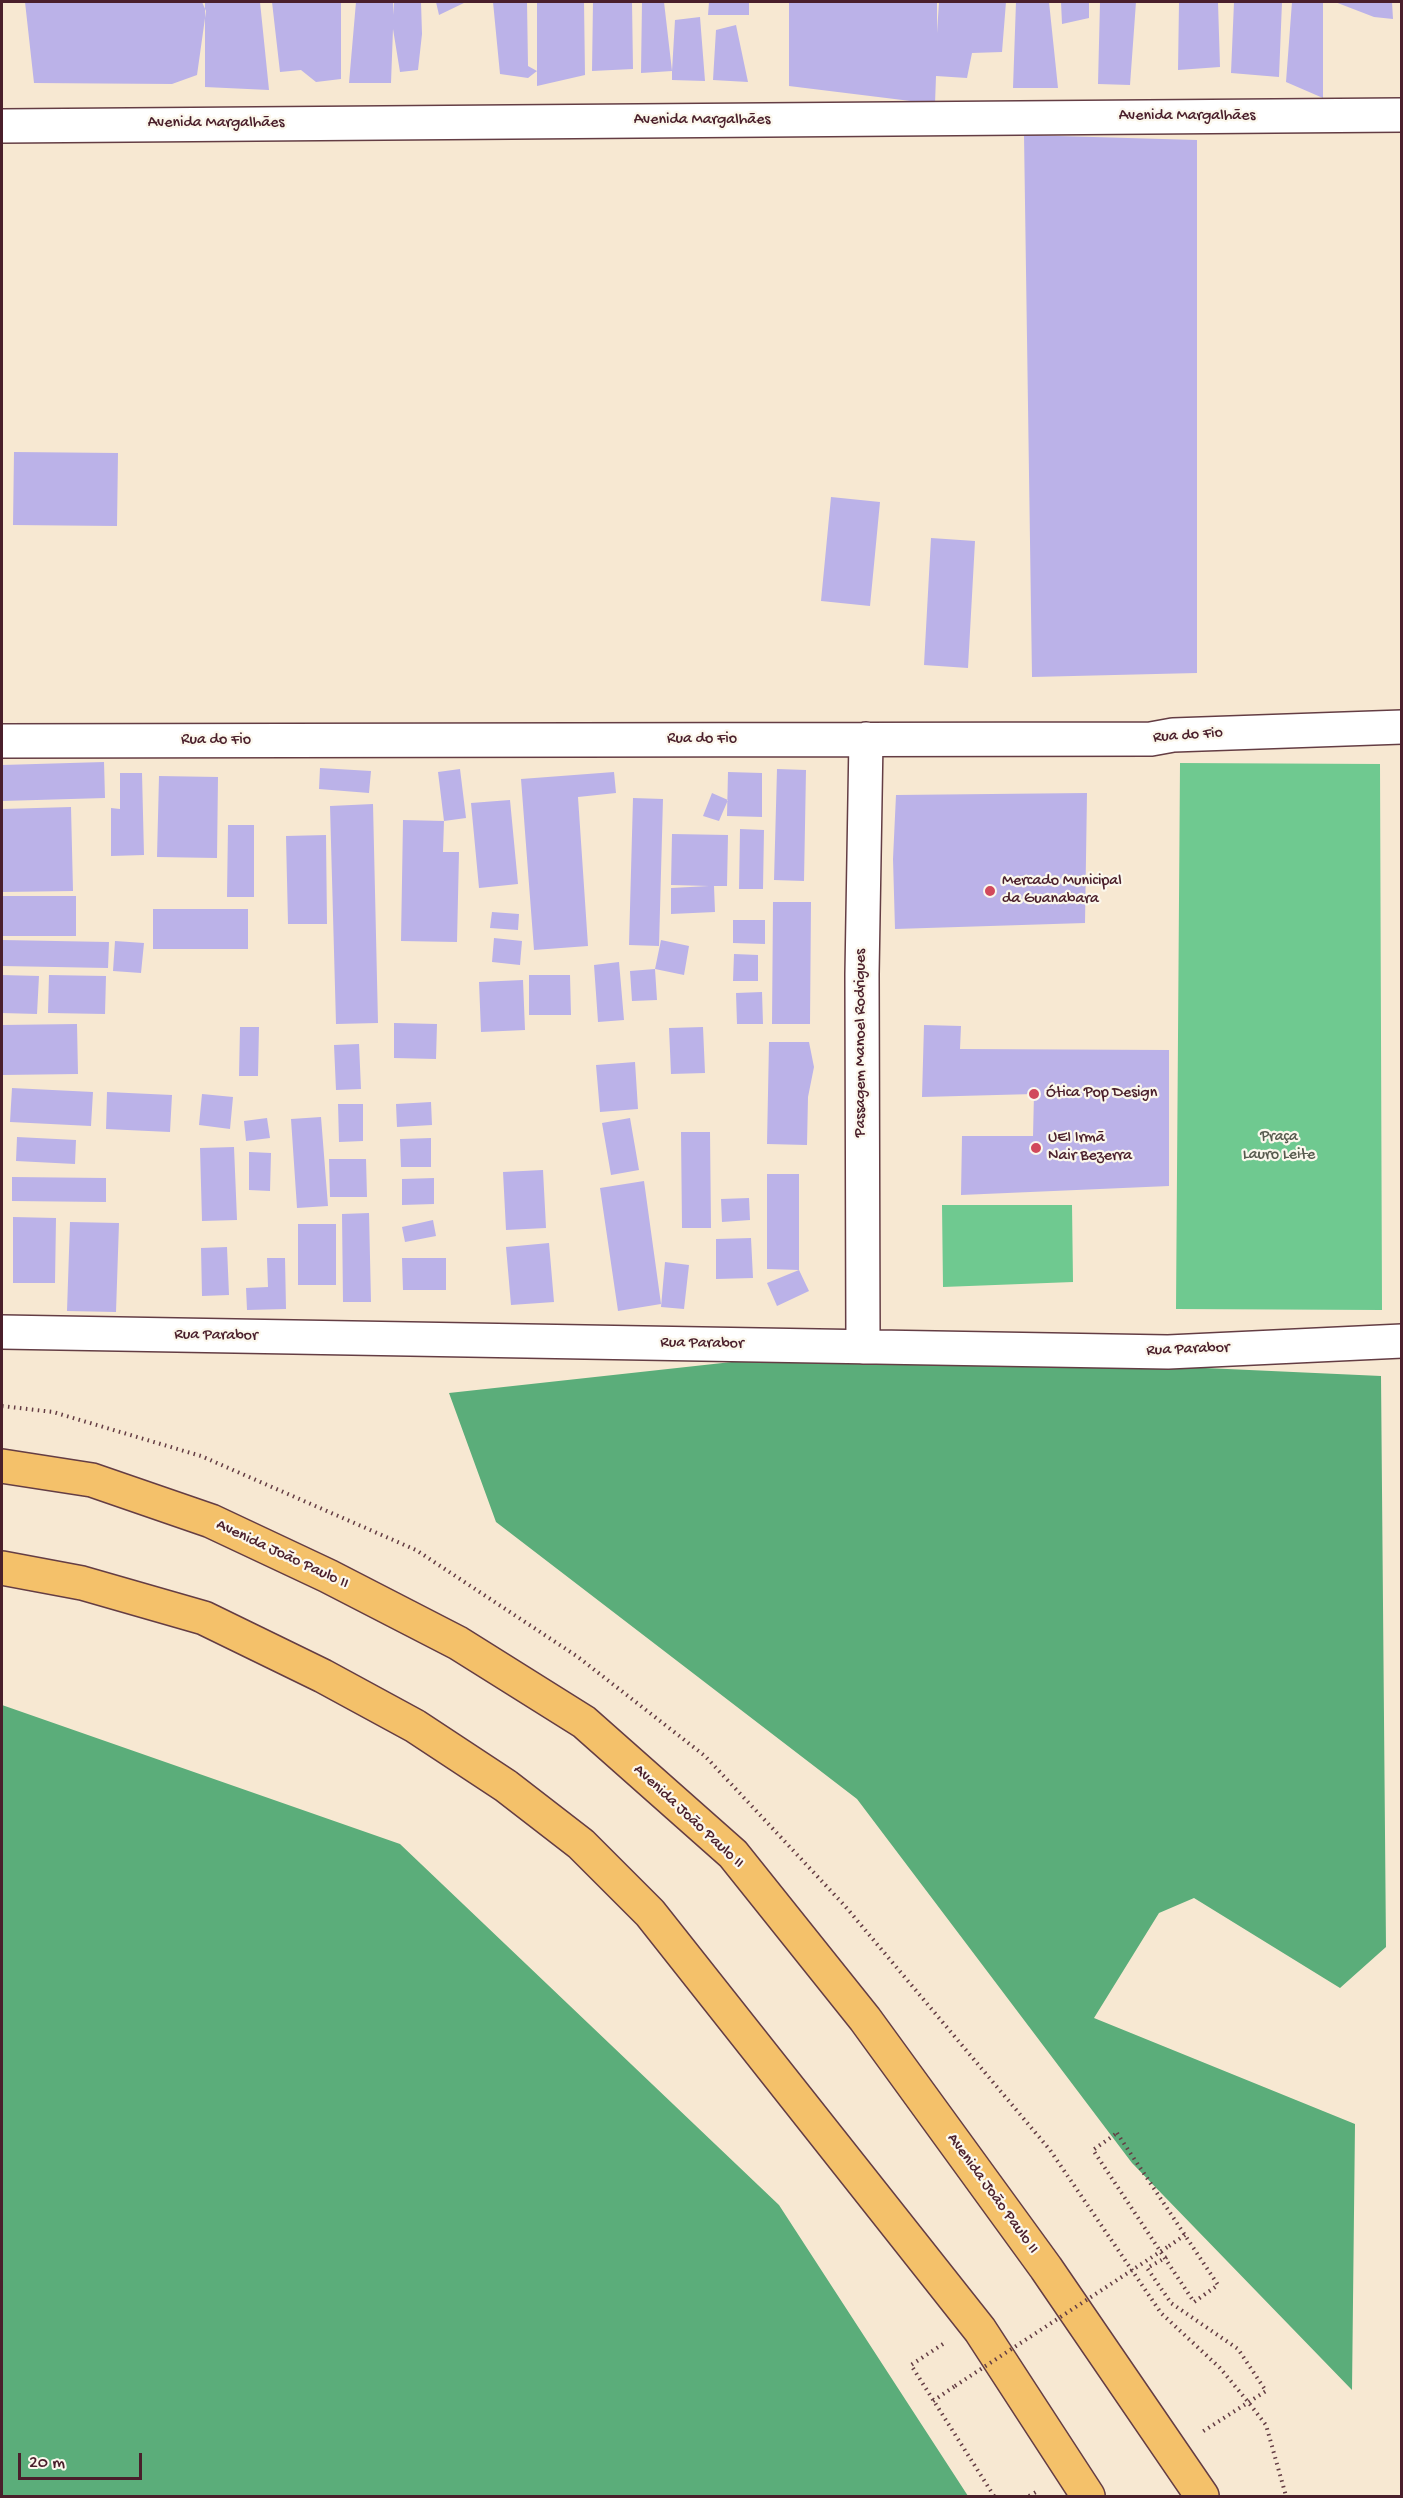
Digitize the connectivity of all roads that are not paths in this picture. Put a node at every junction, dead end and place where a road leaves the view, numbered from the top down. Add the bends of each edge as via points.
1 (1401, 116) edge
2 (2, 126) edge
3 (1401, 727) edge
4 (866, 739) junction
5 (2, 741) edge
6 (2, 1332) edge
7 (1401, 1341) edge
8 (863, 1347) junction
9 (2, 1466) edge
10 (2, 1568) edge
11 (1088, 2496) edge
12 (1202, 2496) edge

1 - 2 street, Avenida Margalhães
3 - 4 street, Rua do Fio via 1151,739
4 - 5 street, Rua do Fio
4 - 8 street, Passagem Manoel Rodrigues
6 - 8 street, Rua Parabor
7 - 8 street, Rua Parabor via 1168,1352
9 - 12 main road, Avenida João Paulo II via 92,1480 211,1521 458,1643 584,1722 733,1854 872,2029 1047,2268
10 - 11 main road via 82,1583 204,1618 415,1726 506,1786 580,1844 650,1913 980,2330

